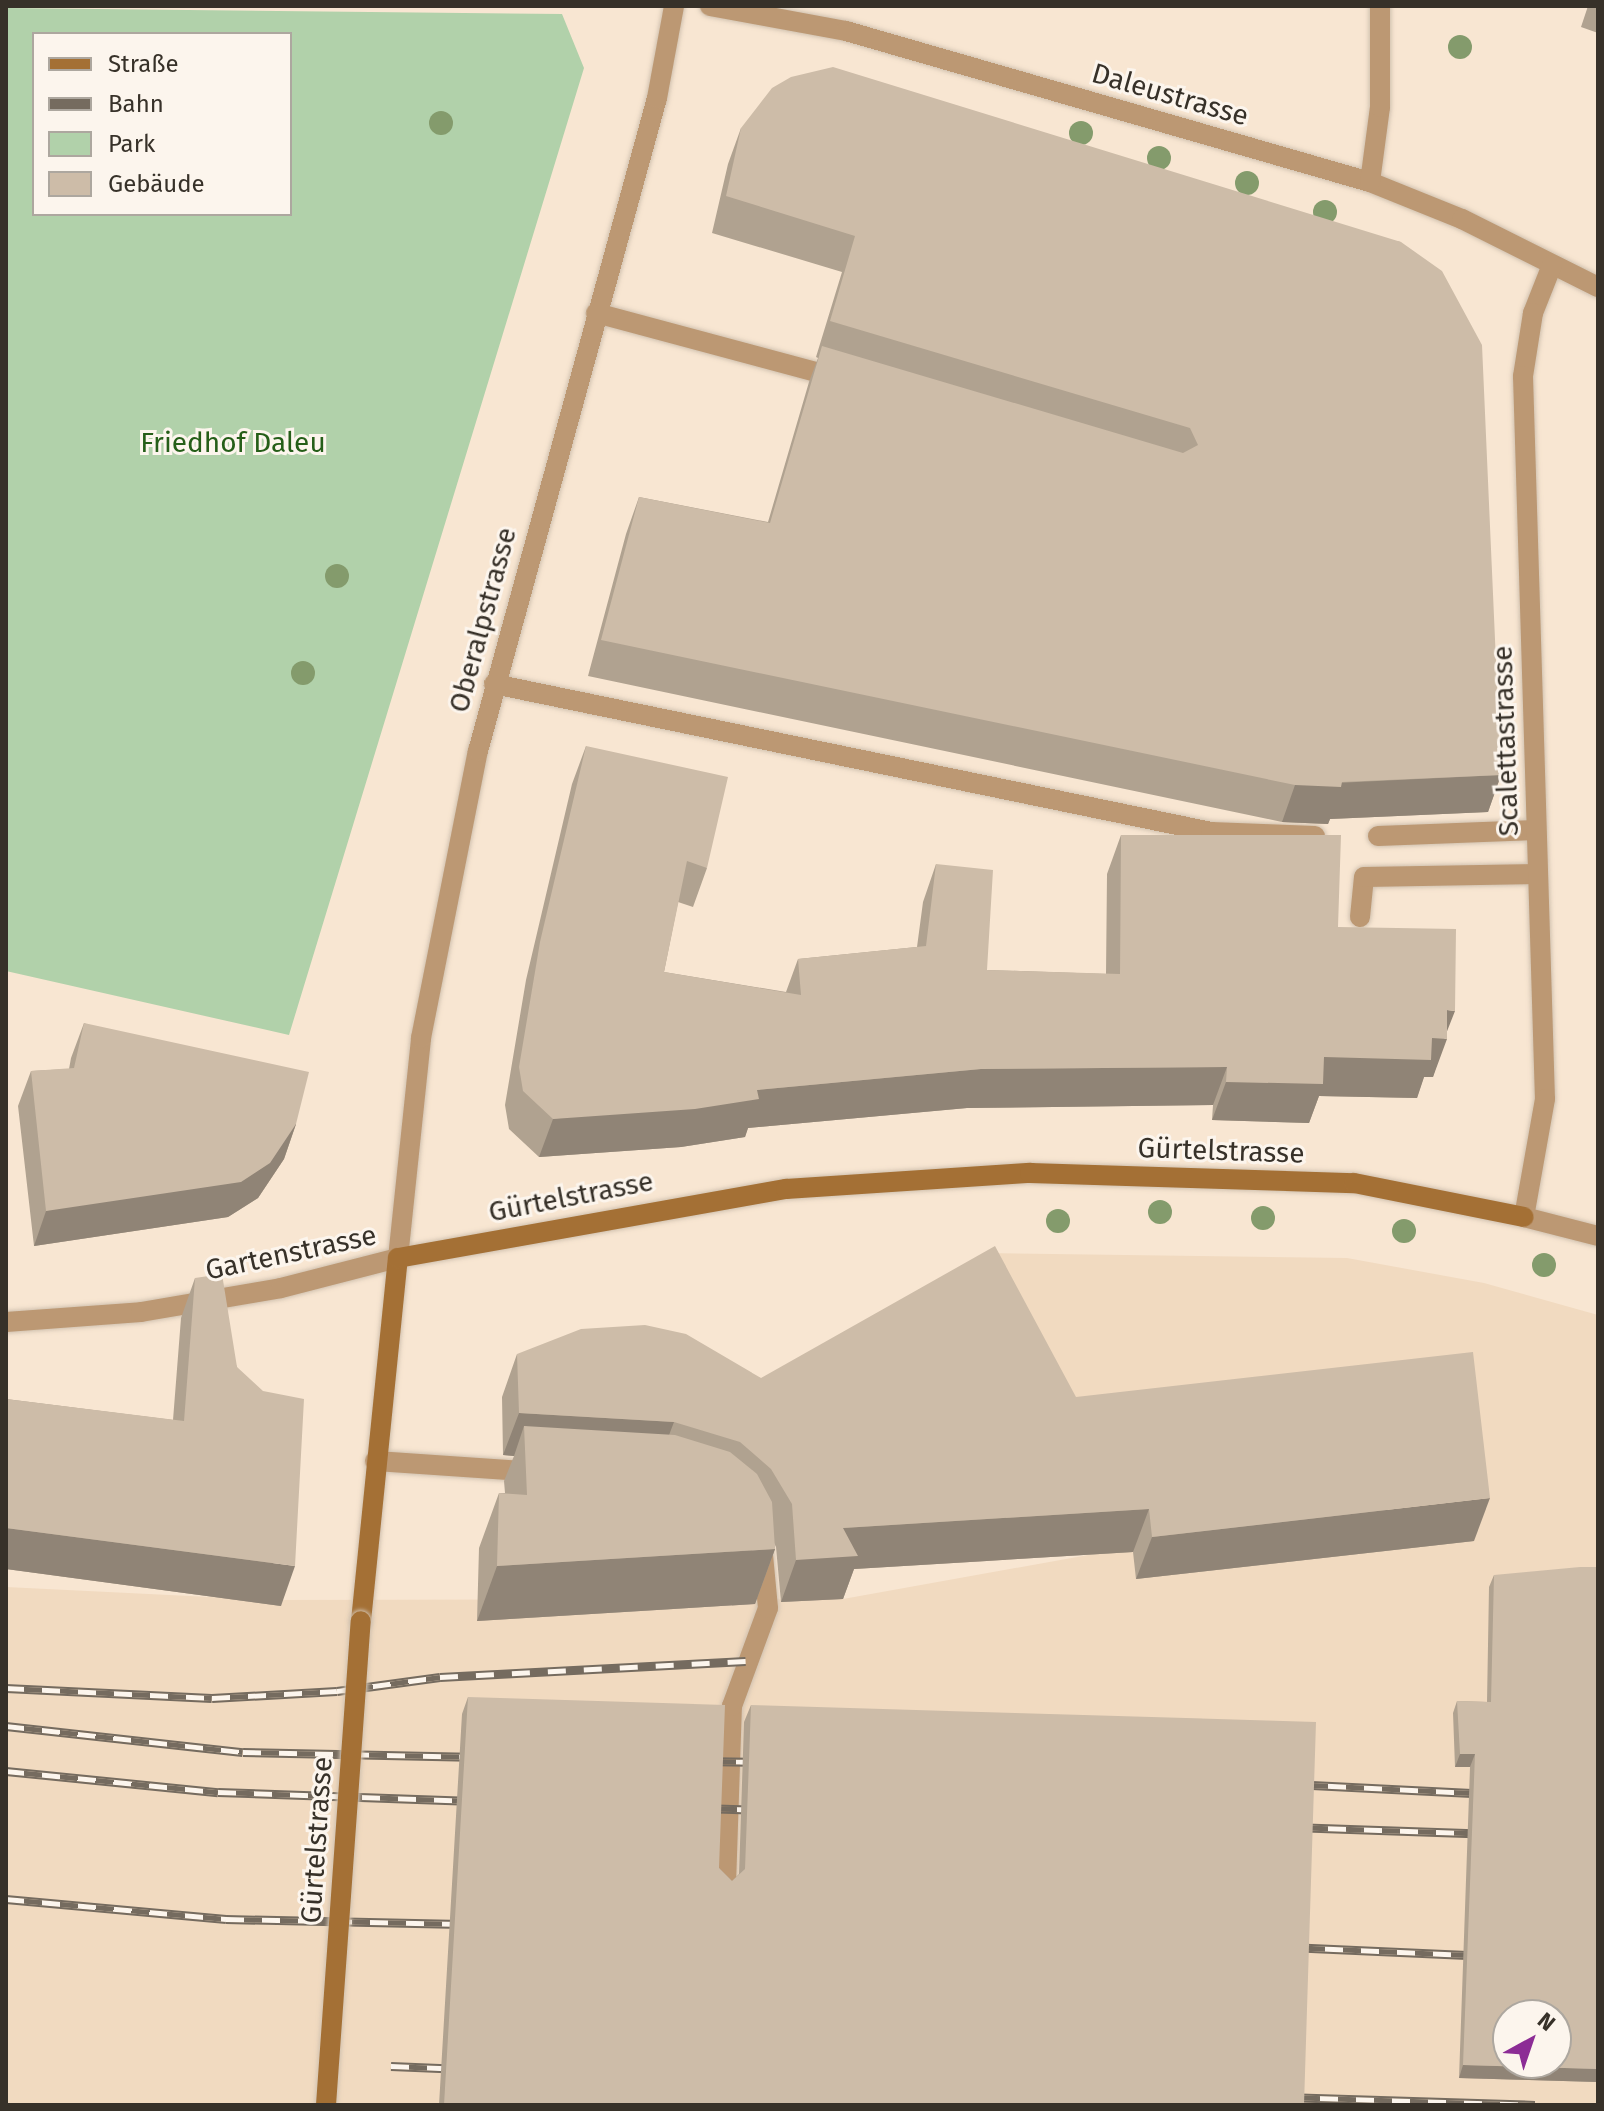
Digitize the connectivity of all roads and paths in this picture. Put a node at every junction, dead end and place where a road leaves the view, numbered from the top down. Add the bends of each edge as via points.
1 (674, 6) edge
2 (710, 6) edge
3 (1380, 6) edge
4 (1370, 182) junction
5 (1552, 265) junction
6 (1598, 287) edge
7 (596, 313) junction
8 (858, 383) edge
9 (494, 684) junction
10 (1536, 830) junction
11 (1324, 836) edge
12 (1378, 836) dead end
13 (1538, 874) junction
14 (1360, 917) dead end
15 (1524, 1217) junction
16 (1598, 1236) edge
17 (398, 1258) junction
18 (6, 1322) edge
19 (375, 1461) junction
20 (550, 1473) edge
21 (753, 1529) edge
22 (726, 1885) edge
23 (326, 2105) edge

1 - 7 street, Oberalpstrasse via 657,98
2 - 4 street, Daleustrasse via 846,31
3 - 4 street via 1380,107
4 - 5 street, Daleustrasse via 1462,219
5 - 6 street, Daleustrasse
5 - 10 street, Scalettastrasse via 1533,313 1523,376
7 - 8 street
7 - 9 street, Oberalpstrasse
9 - 11 street via 1211,832
9 - 17 street, Oberalpstrasse via 421,1038
10 - 12 street
10 - 13 street, Scalettastrasse
13 - 14 street via 1364,877
13 - 15 street, Scalettastrasse via 1545,1099
15 - 16 street, Gürtelstrasse
15 - 17 street, Gürtelstrasse via 1354,1183 1030,1173 786,1189
17 - 18 street, Gartenstrasse via 281,1288 141,1312
17 - 19 street, Gürtelstrasse
19 - 20 street
19 - 23 street, Gürtelstrasse, bridge
21 - 22 street via 765,1553 768,1608 732,1706

